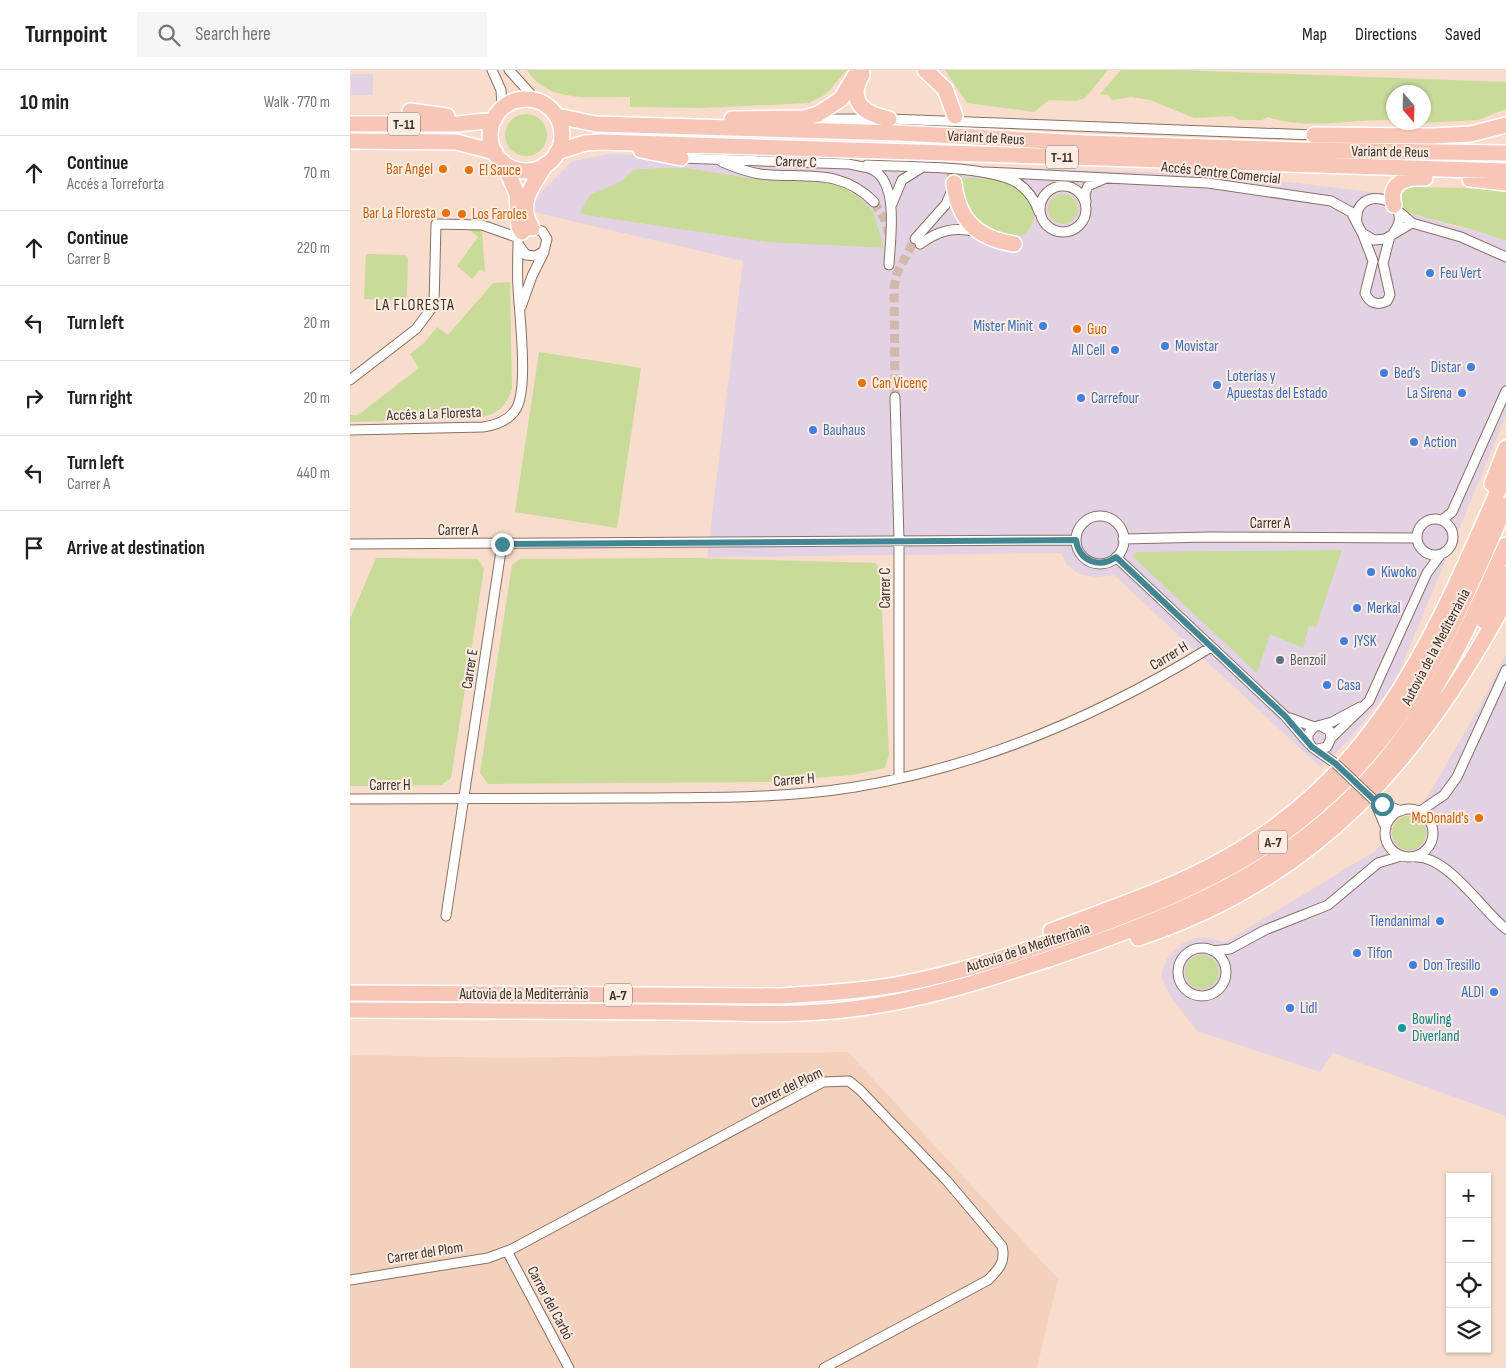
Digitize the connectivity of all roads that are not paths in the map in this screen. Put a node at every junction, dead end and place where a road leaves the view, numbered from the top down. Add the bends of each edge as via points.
1 (492, 70) edge
2 (509, 70) edge
3 (864, 70) edge
4 (925, 70) edge
5 (536, 100) junction
6 (410, 111) dead end
7 (498, 114) junction
8 (556, 116) junction
9 (955, 116) tunnel mouth
10 (804, 118) junction
11 (889, 120) junction
12 (654, 123) junction
13 (350, 124) edge
14 (458, 124) junction
15 (1506, 125) edge
16 (1314, 135) junction
17 (350, 140) edge
18 (393, 142) junction
19 (620, 145) junction
20 (350, 149) edge
21 (1506, 149) edge
22 (557, 152) junction
23 (1506, 153) edge
24 (499, 157) junction
25 (681, 158) joint
26 (712, 159) junction
27 (546, 164) junction
28 (849, 164) junction
29 (924, 168) junction
30 (1506, 171) edge
31 (985, 172) junction
32 (1506, 176) edge
33 (1108, 177) junction
34 (1470, 179) junction
35 (954, 182) joint
36 (1506, 183) edge
37 (874, 202) tunnel mouth
38 (1086, 202) junction
39 (891, 207) junction
40 (1395, 208) junction
41 (1039, 212) junction
42 (963, 213) junction
43 (1412, 223) junction
44 (1359, 229) junction
45 (946, 230) junction
46 (980, 233) junction
47 (523, 235) junction
48 (1391, 235) junction
49 (1014, 244) dead end
50 (544, 251) junction
51 (1506, 257) edge
52 (889, 265) dead end
53 (521, 310) junction
54 (350, 380) edge
55 (1506, 391) edge
56 (895, 397) tunnel mouth
57 (350, 430) edge
58 (367, 431) junction
59 (350, 434) edge
60 (1506, 448) edge
61 (1506, 473) edge
62 (1506, 505) edge
63 (1442, 520) junction
64 (1417, 538) junction
65 (1124, 539) junction
66 (899, 540) junction
67 (1076, 540) junction
68 (350, 544) edge
69 (502, 544) junction
70 (1506, 545) edge
71 (1425, 552) junction
72 (1441, 554) junction
73 (1116, 557) junction
74 (1427, 573) junction
75 (1506, 574) edge
76 (1449, 599) junction
77 (1506, 600) edge
78 (1211, 647) junction
79 (1506, 670) edge
80 (1363, 706) junction
81 (1437, 712) junction
82 (1285, 716) junction
83 (1318, 726) junction
84 (1331, 740) junction
85 (1309, 744) junction
86 (1318, 749) junction
87 (1336, 764) junction
88 (899, 778) junction
89 (350, 799) edge
90 (464, 799) junction
91 (1374, 800) junction
92 (1401, 811) junction
93 (1419, 812) junction
94 (1386, 828) junction
95 (1387, 843) junction
96 (1401, 856) junction
97 (1413, 857) junction
98 (1378, 863) junction
99 (446, 916) dead end
100 (1506, 929) edge
101 (1244, 942) junction
102 (1213, 951) junction
103 (1224, 967) junction
104 (886, 986) junction
105 (350, 993) edge
106 (940, 993) junction
107 (350, 1010) edge
108 (507, 1251) junction
109 (350, 1280) edge
110 (569, 1368) edge
111 (824, 1368) edge

1 - 7 street via 501,90
2 - 5 street
3 - 10 highway via 834,105 822,113
3 - 11 highway via 856,85 860,106
4 - 9 highway via 945,89
5 - 7 highway, T-11 via 518,100
5 - 8 highway, Variant de Reus / T-11 via 549,107
6 - 14 highway via 457,118
7 - 14 highway, T-11
7 - 24 highway via 490,136
8 - 12 highway, Variant de Reus / T-11 via 596,124
8 - 22 highway via 562,134
10 - 11 street
10 - 12 highway
11 - 16 street
12 - 23 highway, Variant de Reus / T-11 via 1282,150
13 - 14 highway, T-11
15 - 16 highway via 1472,134
16 - 21 highway via 1429,146
17 - 18 highway, T-11
18 - 20 highway via 386,147
18 - 24 highway, T-11 via 456,142
19 - 22 highway, T-11 via 585,143
19 - 25 highway
19 - 30 highway, Variant de Reus / T-11
22 - 27 highway, T-11
24 - 27 highway, T-11 via 514,168 527,170
24 - 47 highway via 517,194 519,227
25 - 26 street
26 - 28 street
26 - 37 street, Carrer C via 750,172 837,178 854,185
27 - 47 highway via 526,195
28 - 29 street
28 - 39 street via 878,173 888,190
29 - 31 street
29 - 39 street via 902,180
31 - 33 street, Accés Centre Comercial
31 - 41 street via 1017,183 1034,199
32 - 34 highway
33 - 38 street via 1088,186
33 - 44 street, Accés Centre Comercial via 1208,183 1331,201 1351,212
34 - 36 highway
34 - 40 highway via 1404,178 1393,192
35 - 42 highway
35 - 45 street via 946,204 918,241
38 - 41 street via 1070,186 1054,187 1042,197
38 - 41 street via 1085,217 1068,232 1049,229
39 - 52 street
40 - 43 street
40 - 44 street via 1381,198 1367,200 1358,211
40 - 48 street via 1398,223
42 - 45 street via 960,220
42 - 46 highway
43 - 48 street
43 - 51 street via 1460,237
44 - 48 street via 1374,240
44 - 48 street, Accés Centre Comercial via 1373,261 1365,293 1376,304 1387,301 1390,296 1383,263
45 - 46 street
46 - 49 highway
47 - 50 street via 526,255 536,256
47 - 50 street via 539,229 547,243
47 - 53 street, Accés a La Floresta via 518,286
47 - 54 street via 482,225 436,224 434,306 416,329
50 - 53 street, Accés a La Floresta
53 - 58 street, Accés a La Floresta via 520,398 516,410 507,419 483,427
55 - 63 street via 1452,512
56 - 66 street, Carrer C
57 - 58 street, Accés a La Floresta
58 - 59 street, Accés a La Floresta
60 - 76 highway
61 - 76 highway
62 - 104 highway, Autovia de la Mediterrània / A-7 via 1459,609 1390,729 1355,770 1292,828 1265,848 1206,882 1126,916 960,970
63 - 64 street via 1424,522
63 - 72 street via 1453,534 1450,546
64 - 65 street, Carrer A
64 - 71 street
65 - 67 street via 1115,521 1098,516 1082,523
65 - 73 street
66 - 67 street, Carrer A
66 - 69 street, Carrer A
66 - 88 street, Carrer C
67 - 73 street via 1080,553 1092,562 1103,563
68 - 69 street, Carrer A
69 - 90 street, Carrer E
70 - 106 highway, Autovia de la Mediterrània / A-7 via 1449,665 1415,722 1373,775 1309,835 1238,882 1174,914
71 - 72 street
71 - 74 street
72 - 74 street
73 - 78 street
74 - 80 street
75 - 81 highway
76 - 104 highway via 1407,680 1366,741 1316,793 1254,841 1162,889 1017,944 904,977
77 - 81 highway via 1461,678
78 - 82 street
78 - 88 street, Carrer H via 1100,710 1016,746
79 - 93 street via 1457,777 1444,795
80 - 83 street
80 - 84 street
81 - 106 highway via 1383,780 1342,822 1295,860 1244,893 1183,922 1115,946 986,987 954,995
82 - 83 street
82 - 85 street
83 - 84 street via 1330,731
83 - 85 street via 1308,734
84 - 86 street via 1325,748
84 - 87 street
85 - 86 street
86 - 87 street
87 - 91 street, bridge
88 - 90 street, Carrer H via 796,794
89 - 90 street, Carrer H
90 - 99 street, Carrer E
91 - 92 street
91 - 94 street
92 - 93 street
92 - 94 street via 1391,818
93 - 97 street via 1429,820 1433,835 1426,850
94 - 95 street
95 - 96 street
95 - 98 street
96 - 97 street
96 - 98 street
97 - 100 street via 1424,856 1438,864
98 - 101 street via 1328,905
101 - 102 street via 1230,949
101 - 103 street
102 - 103 street
102 - 103 street via 1198,949 1184,956 1178,971 1182,986 1195,995 1211,994 1225,979
104 - 105 highway, Autovia de la Mediterrània / A-7 via 780,996
106 - 107 highway, Autovia de la Mediterrània / A-7 via 849,1010 780,1012
108 - 109 street, Carrer del Plom via 488,1258
108 - 110 street, Carrer del Carbó
108 - 111 street, Carrer del Plom via 823,1082 849,1081 947,1181 1002,1246 1005,1256 1000,1268 988,1280

